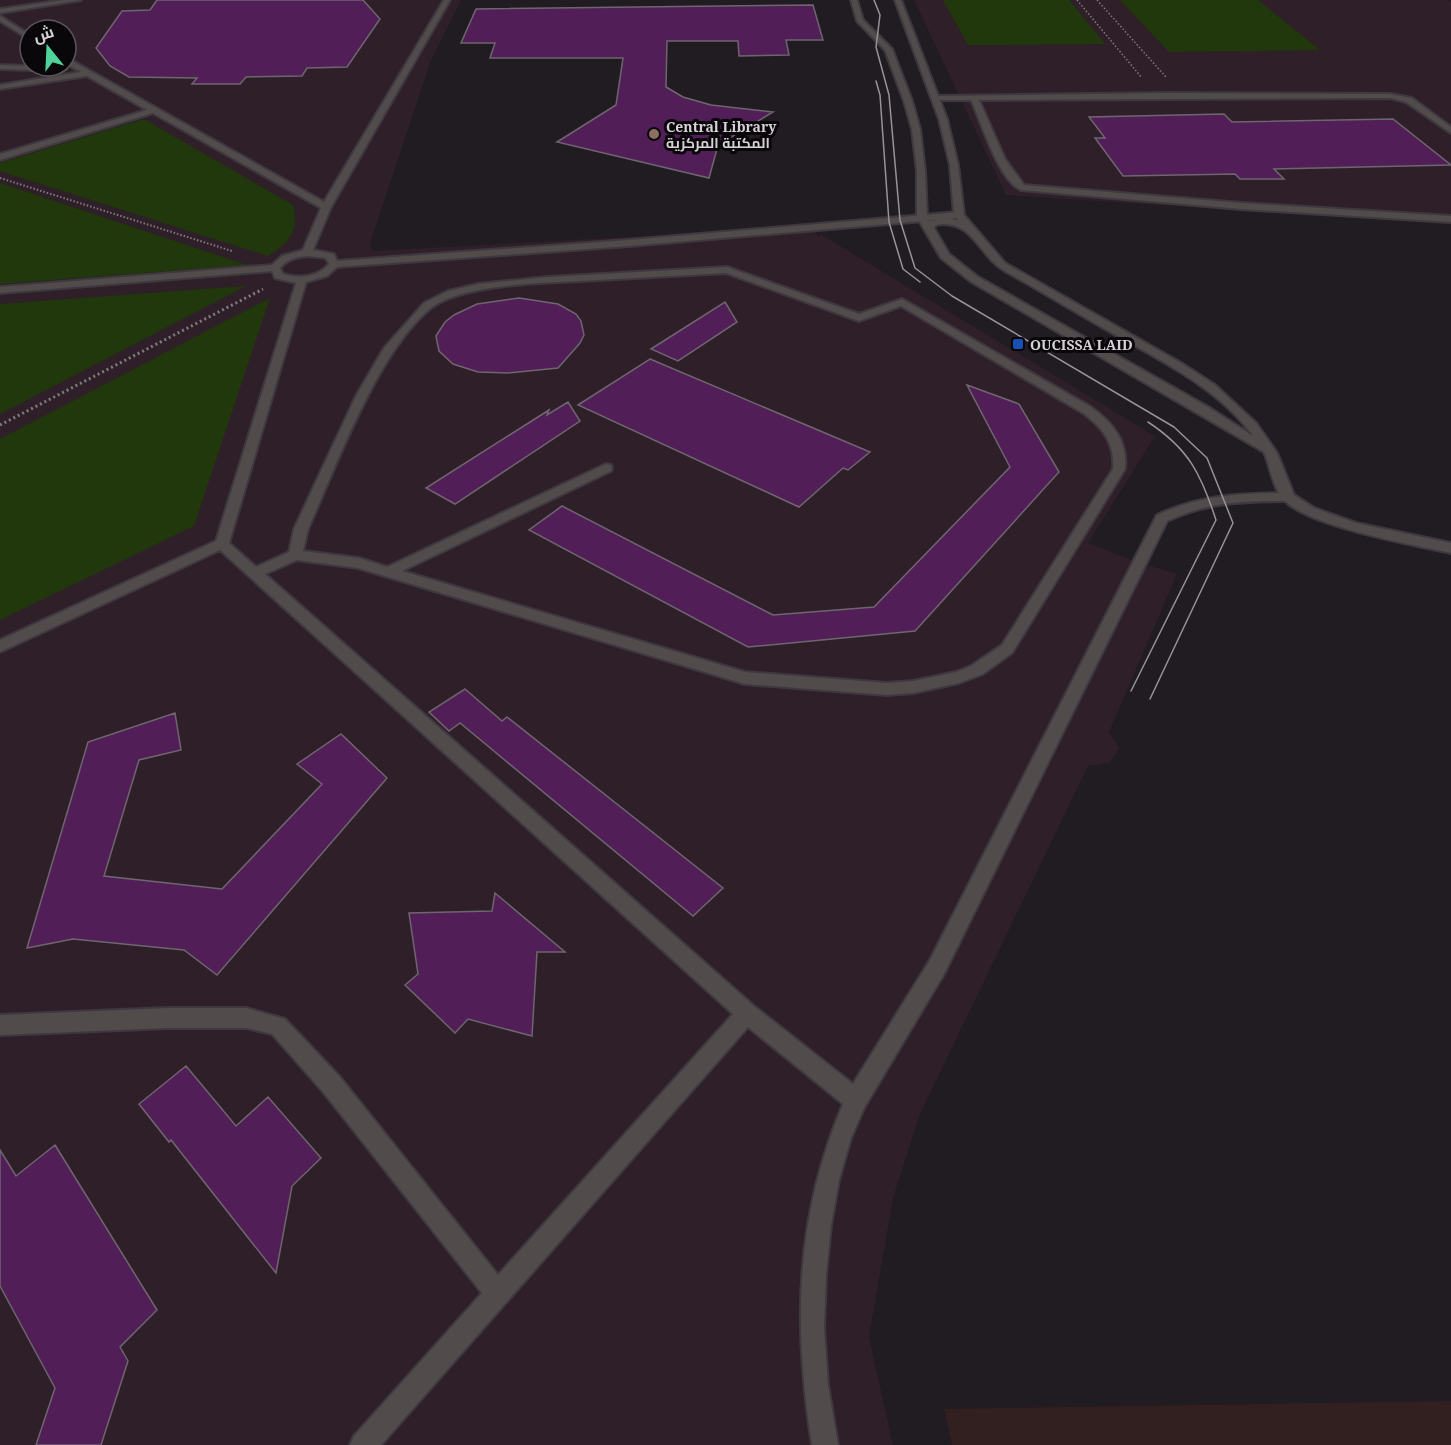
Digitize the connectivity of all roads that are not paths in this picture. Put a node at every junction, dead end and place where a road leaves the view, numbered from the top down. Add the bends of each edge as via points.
1 (78, 0) edge
2 (447, 0) edge
3 (854, 0) edge
4 (898, 0) edge
5 (0, 11) edge
6 (0, 18) edge
7 (18, 30) edge
8 (0, 68) edge
9 (18, 68) edge
10 (78, 68) edge
11 (91, 73) junction
12 (0, 87) edge
13 (936, 98) junction
14 (974, 98) junction
15 (155, 110) junction
16 (1451, 130) edge
17 (0, 157) edge
18 (326, 207) junction
19 (959, 215) junction
20 (922, 217) junction
21 (1451, 219) edge
22 (929, 228) junction
23 (969, 228) junction
24 (307, 253) junction
25 (334, 264) junction
26 (275, 268) junction
27 (302, 280) junction
28 (0, 290) edge
29 (1271, 453) junction
30 (606, 468) dead end
31 (1288, 497) junction
32 (222, 544) junction
33 (1451, 548) edge
34 (295, 555) junction
35 (388, 572) junction
36 (255, 573) junction
37 (0, 646) edge
38 (747, 1013) junction
39 (0, 1024) edge
40 (856, 1100) junction
41 (498, 1294) junction
42 (363, 1445) edge
43 (825, 1445) edge

1 - 5 street
2 - 18 street
3 - 20 street via 861,21 888,49 908,101 916,129
4 - 13 street
6 - 7 street
8 - 9 street
10 - 11 street
11 - 12 street
11 - 15 street
13 - 14 street
13 - 19 street via 954,165
14 - 16 street via 1390,96 1409,100
14 - 21 street via 1008,174 1021,187
15 - 17 street
15 - 18 street
18 - 24 street
19 - 20 street
19 - 23 street
20 - 22 street
20 - 25 street
22 - 23 street via 941,220
22 - 29 street via 945,256 974,279 1204,410
23 - 29 street via 1001,265 1211,388 1252,426
24 - 25 street via 330,256
24 - 26 street via 282,260
25 - 27 street via 327,272
26 - 27 street via 279,276
26 - 28 street
27 - 32 street
29 - 31 street
30 - 35 street
31 - 33 street via 1309,511 1352,526
31 - 40 street via 1209,499 1162,518 937,967
32 - 36 street
32 - 37 street
34 - 35 street via 359,563
34 - 35 street via 301,529 362,396 390,348 429,305 452,293 484,286 727,270 859,318 902,302 1087,410 1107,426 1119,447 1119,469 1007,649 977,670 930,685 887,689 745,678
34 - 36 street
36 - 38 street
38 - 40 street
38 - 41 street
39 - 41 street via 246,1018 278,1026 332,1085
40 - 43 street via 828,1180 814,1275 812,1328
41 - 42 street

